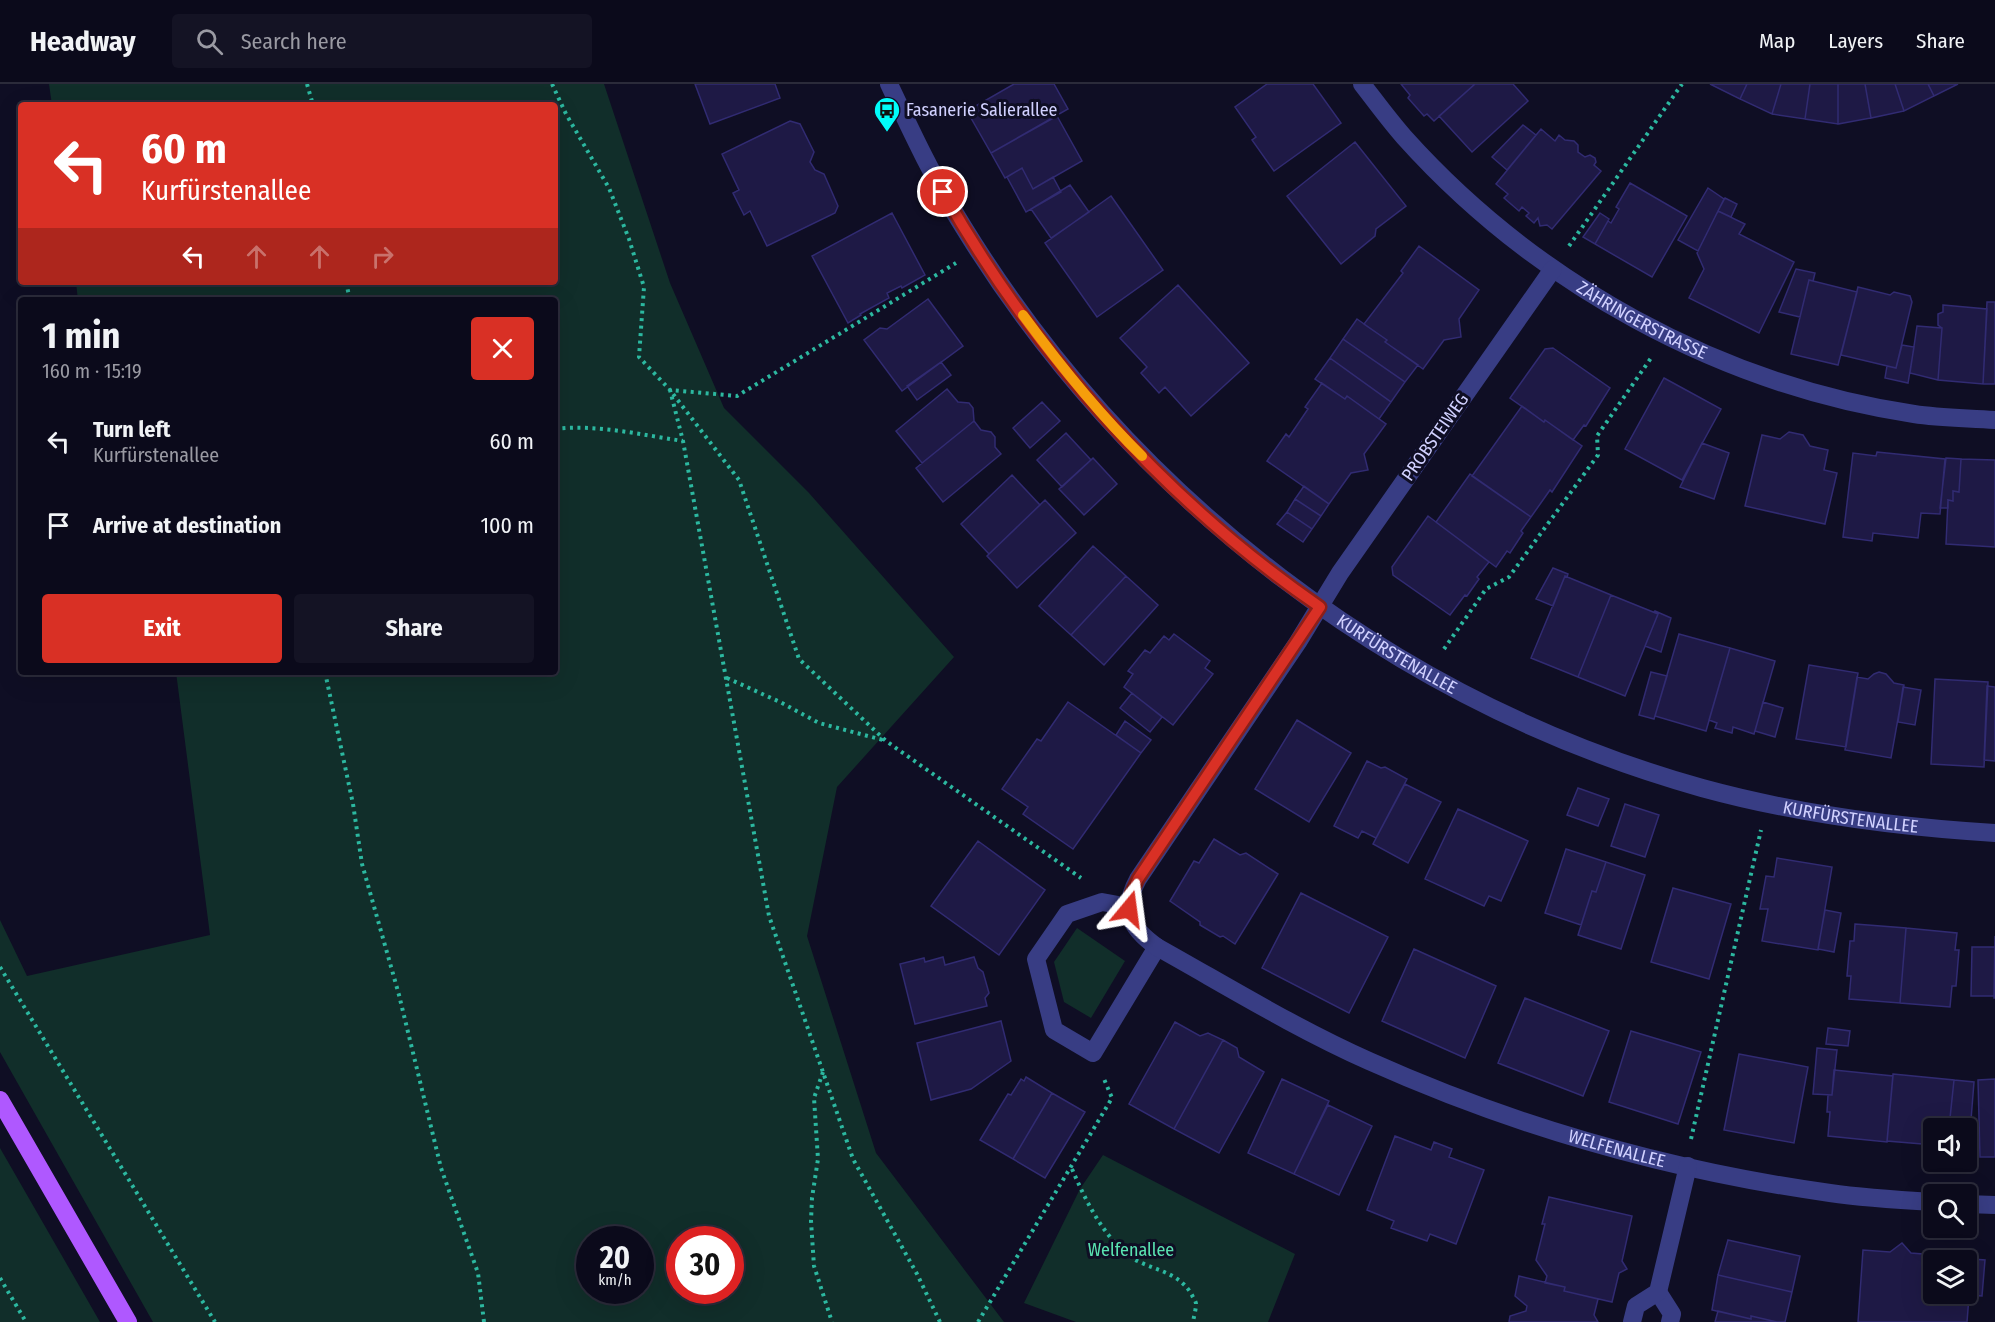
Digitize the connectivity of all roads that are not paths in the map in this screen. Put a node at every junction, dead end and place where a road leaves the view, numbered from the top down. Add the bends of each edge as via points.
1 (889, 84) edge
2 (1362, 84) edge
3 (1553, 269) junction
4 (1995, 420) edge
5 (1320, 607) junction
6 (1995, 832) edge
7 (1129, 907) junction
8 (1157, 947) junction
9 (0, 1100) edge
10 (1687, 1166) junction
11 (1923, 1201) edge
12 (1977, 1204) edge
13 (1995, 1205) edge
14 (1658, 1292) junction
15 (128, 1322) edge
16 (1632, 1322) edge
17 (1670, 1322) edge

1 - 5 street, KURFÜRSTENALLEE via 924,157 978,249 1053,356 1137,452 1190,503
2 - 3 street, ZÄHRINGERSTRASSE via 1438,172 1502,231
3 - 4 street, ZÄHRINGERSTRASSE via 1666,335 1804,390 1914,414
3 - 5 street, PROBSTEIWEG
5 - 6 street, KURFÜRSTENALLEE via 1427,674 1505,714 1617,760 1702,788 1767,803 1878,823
5 - 7 street via 1138,879
7 - 8 street, WELFENALLEE via 1136,929
7 - 8 street via 1102,902 1067,914 1036,958 1054,1030 1094,1053
8 - 10 street, WELFENALLEE via 1311,1033 1424,1085 1534,1124
9 - 15 main road
10 - 11 street, WELFENALLEE via 1832,1194
10 - 14 street
12 - 13 street
14 - 16 street via 1636,1306
14 - 17 street via 1672,1314

